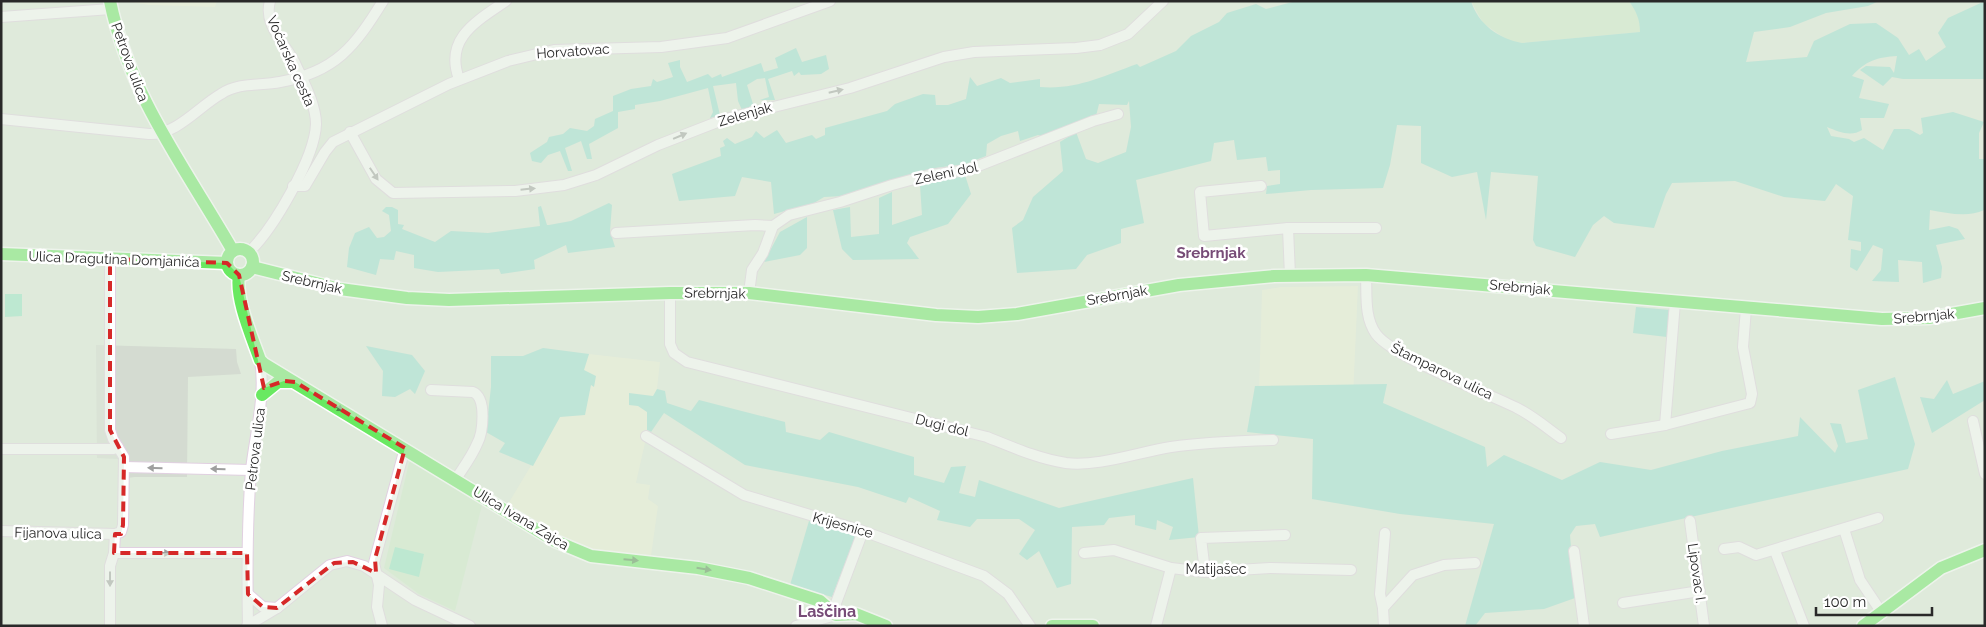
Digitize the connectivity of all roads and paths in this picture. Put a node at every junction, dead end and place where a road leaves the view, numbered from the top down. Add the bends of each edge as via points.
1 (270, 1) edge
2 (383, 1) edge
3 (506, 1) edge
4 (830, 1) edge
5 (1163, 1) edge
6 (110, 5) edge
7 (1, 17) edge
8 (301, 77) junction
9 (459, 79) junction
10 (1118, 114) dead end
11 (1, 119) edge
12 (350, 132) junction
13 (161, 133) junction
14 (293, 186) junction
15 (1262, 186) dead end
16 (773, 226) junction
17 (1288, 228) junction
18 (1376, 228) dead end
19 (616, 233) dead end
20 (233, 251) junction
21 (249, 252) junction
22 (1, 254) edge
23 (110, 259) junction
24 (227, 264) junction
25 (252, 267) junction
26 (239, 275) junction
27 (1366, 275) junction
28 (1290, 276) junction
29 (670, 292) junction
30 (749, 293) junction
31 (1675, 302) junction
32 (1746, 308) junction
33 (1985, 308) edge
34 (260, 360) junction
35 (295, 382) junction
36 (432, 390) dead end
37 (262, 395) junction
38 (1973, 421) dead end
39 (1665, 425) junction
40 (1610, 434) dead end
41 (646, 436) dead end
42 (1561, 438) dead end
43 (1273, 440) dead end
44 (118, 446) junction
45 (405, 448) junction
46 (1, 449) edge
47 (124, 467) junction
48 (251, 470) junction
49 (1985, 474) edge
50 (456, 479) junction
51 (1878, 518) dead end
52 (1690, 521) dead end
53 (1844, 529) junction
54 (863, 530) junction
55 (1, 532) edge
56 (1384, 533) dead end
57 (115, 534) junction
58 (1285, 535) dead end
59 (1724, 549) dead end
60 (1574, 550) dead end
61 (1985, 550) edge
62 (1775, 551) junction
63 (114, 553) junction
64 (247, 553) junction
65 (1084, 553) dead end
66 (1475, 563) dead end
67 (1171, 568) junction
68 (1351, 570) dead end
69 (1205, 572) junction
70 (376, 573) junction
71 (1700, 592) junction
72 (248, 594) junction
73 (1623, 603) dead end
74 (277, 608) junction
75 (1383, 608) junction
76 (1882, 613) junction
77 (836, 615) junction
78 (1866, 625) edge
79 (110, 626) edge
80 (248, 626) edge
81 (382, 626) edge
82 (470, 626) edge
83 (796, 626) edge
84 (886, 626) edge
85 (1030, 626) edge
86 (1052, 626) edge
87 (1093, 626) edge
88 (1156, 626) edge
89 (1384, 626) edge
90 (1584, 626) edge
91 (1704, 626) edge
92 (1804, 626) edge

1 - 8 street, Voćarska cesta via 268,18
2 - 8 street via 345,54
3 - 9 street via 468,27 455,54 454,65
4 - 9 street, Horvatovac via 727,38 661,47 533,53
12 -> 5 street, Zelenjak via 376,179 393,193 564,186 725,119 850,88 944,57 974,52 1100,45 1128,34
6 - 7 street
6 - 13 main road, Petrova ulica via 136,81
8 - 13 street via 237,87 222,93
8 - 14 street, Voćarska cesta via 316,124 311,149
9 - 12 street, Horvatovac
10 - 16 street, Zeleni dol via 1092,121 968,170 929,175 892,185 789,215
11 - 13 street
12 - 14 street, Horvatovac via 330,146 305,186
13 - 20 main road, Petrova ulica
14 - 21 street, Voćarska cesta via 266,233
15 - 17 street via 1200,192 1204,236
16 - 19 street
16 - 30 street via 763,253 752,270
17 - 18 street
17 - 28 street
20 - 21 main road via 242,248
20 - 24 main road
21 - 25 main road
22 - 23 main road, Ulica Dragutina Domjanića
23 - 24 main road, Ulica Dragutina Domjanića
23 - 44 street via 110,430
24 - 26 main road via 230,271
25 - 26 main road
25 - 29 main road, Srebrnjak via 340,289 407,298 449,300
26 - 34 main road, Petrova ulica via 238,284 247,321
27 - 28 main road, Srebrnjak
27 - 31 main road, Srebrnjak
27 - 42 street, Štamparova ulica via 1368,315 1383,342 1520,409
28 - 30 main road, Srebrnjak via 1162,287 1017,314 978,317
29 - 30 main road, Srebrnjak
29 - 43 street, Dugi dol via 670,344 674,353 687,362 987,437 1024,452 1066,463 1096,464 1135,453 1194,444
31 - 32 main road, Srebrnjak
31 - 39 street
32 - 33 main road, Srebrnjak via 1906,320
32 - 39 street via 1742,347 1752,394 1750,403
34 - 35 main road, Ulica Ivana Zajca
34 - 37 street, Petrova ulica
35 - 37 main road via 278,382
35 -> 45 main road, Ulica Ivana Zajca
36 - 50 street via 473,392 481,399 478,442
37 - 48 street, Petrova ulica
38 - 49 street
39 - 40 street
41 - 54 street, Krijesnice via 744,495
44 - 46 street via 113,449
44 - 47 street via 123,453
45 - 50 main road, Ulica Ivana Zajca
45 - 70 street via 375,559
48 -> 47 street
47 - 57 street via 123,525 121,532
48 - 64 street, Petrova ulica
50 -> 77 main road, Ulica Ivana Zajca via 576,551 749,578 820,601
51 - 53 street
52 - 71 street, Lipovac I.
53 - 62 street
53 - 76 street via 1860,580
54 - 77 street via 836,603
54 - 85 street, Krijesnice via 984,576 1008,594
55 - 57 street, Fijanova ulica
56 - 75 street via 1380,594
57 - 63 street
58 - 69 street via 1200,538
59 - 62 street via 1739,547 1756,555
60 - 90 street
61 - 76 main road via 1942,568
62 - 92 street
63 -> 64 street
63 -> 79 street via 110,566
64 - 72 street, Petrova ulica
65 - 67 street, Matijašec via 1114,550
66 - 75 street via 1444,565 1413,575
67 - 69 street, Matijašec
67 - 88 street
68 - 69 street, Matijašec via 1270,568
70 - 74 street via 353,562 334,563
70 - 81 street via 379,585 377,607
70 - 82 street via 415,600
71 - 73 street
71 - 91 street, Lipovac I.
72 - 74 street via 263,607
72 - 80 street, Petrova ulica
74 - 80 street
75 - 89 street
76 - 78 main road
77 - 83 street
77 - 84 main road via 853,614
86 - 87 main road

